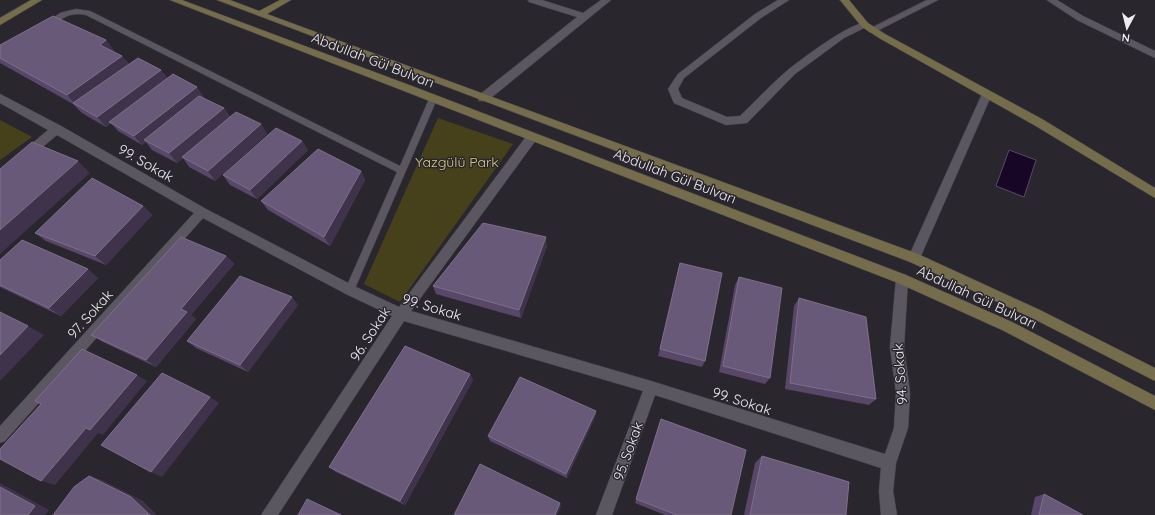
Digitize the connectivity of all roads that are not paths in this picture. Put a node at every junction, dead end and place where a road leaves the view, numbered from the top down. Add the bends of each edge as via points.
1 (22, 0) edge
2 (38, 0) edge
3 (174, 0) edge
4 (221, 0) edge
5 (287, 0) edge
6 (532, 0) edge
7 (607, 0) edge
8 (785, 0) edge
9 (844, 0) edge
10 (934, 0) edge
11 (1051, 0) edge
12 (260, 14) junction
13 (584, 16) junction
14 (0, 19) edge
15 (0, 22) edge
16 (868, 27) junction
17 (40, 28) edge
18 (1155, 54) edge
19 (987, 94) junction
20 (0, 98) edge
21 (483, 98) junction
22 (433, 99) junction
23 (57, 129) junction
24 (532, 137) junction
25 (401, 170) junction
26 (0, 176) edge
27 (1155, 194) edge
28 (202, 212) junction
29 (914, 258) junction
30 (902, 279) junction
31 (350, 290) junction
32 (401, 314) junction
33 (1155, 375) edge
34 (651, 387) junction
35 (1155, 403) edge
36 (0, 436) edge
37 (889, 463) junction
38 (269, 515) edge
39 (604, 515) edge
40 (889, 515) edge

1 - 14 main road
2 - 15 main road
3 - 22 main road, Abdullah Gül Bulvarı
4 - 12 main road, Abdullah Gül Bulvarı
5 - 12 main road
6 - 13 street
7 - 13 street
8 - 16 street via 758,16 681,76 673,89 678,100 726,121 743,120 792,72 841,36
9 - 16 main road
10 - 16 street
11 - 18 street via 1080,18
12 - 21 main road, Abdullah Gül Bulvarı
13 - 21 street
16 - 19 main road
17 - 25 lane via 67,12 77,10 88,13
19 - 27 main road via 1038,122
19 - 29 street
20 - 23 street, 99. Sokak
21 - 29 main road, Abdullah Gül Bulvarı
22 - 24 main road, Abdullah Gül Bulvarı
22 - 25 lane
23 - 26 street
23 - 28 street, 99. Sokak
24 - 30 main road, Abdullah Gül Bulvarı
24 - 32 street, 96. Sokak
25 - 31 lane
28 - 31 street, 99. Sokak
28 - 36 street, 97. Sokak
29 - 33 main road, Abdullah Gül Bulvarı via 1098,343
30 - 35 main road, Abdullah Gül Bulvarı via 1007,326
30 - 37 street, 94. Sokak via 897,347 903,393 901,428
31 - 32 street, 99. Sokak
32 - 34 street, 99. Sokak
32 - 38 street, 96. Sokak
34 - 37 street, 99. Sokak
34 - 39 street, 95. Sokak
37 - 40 street, 94. Sokak via 886,491

